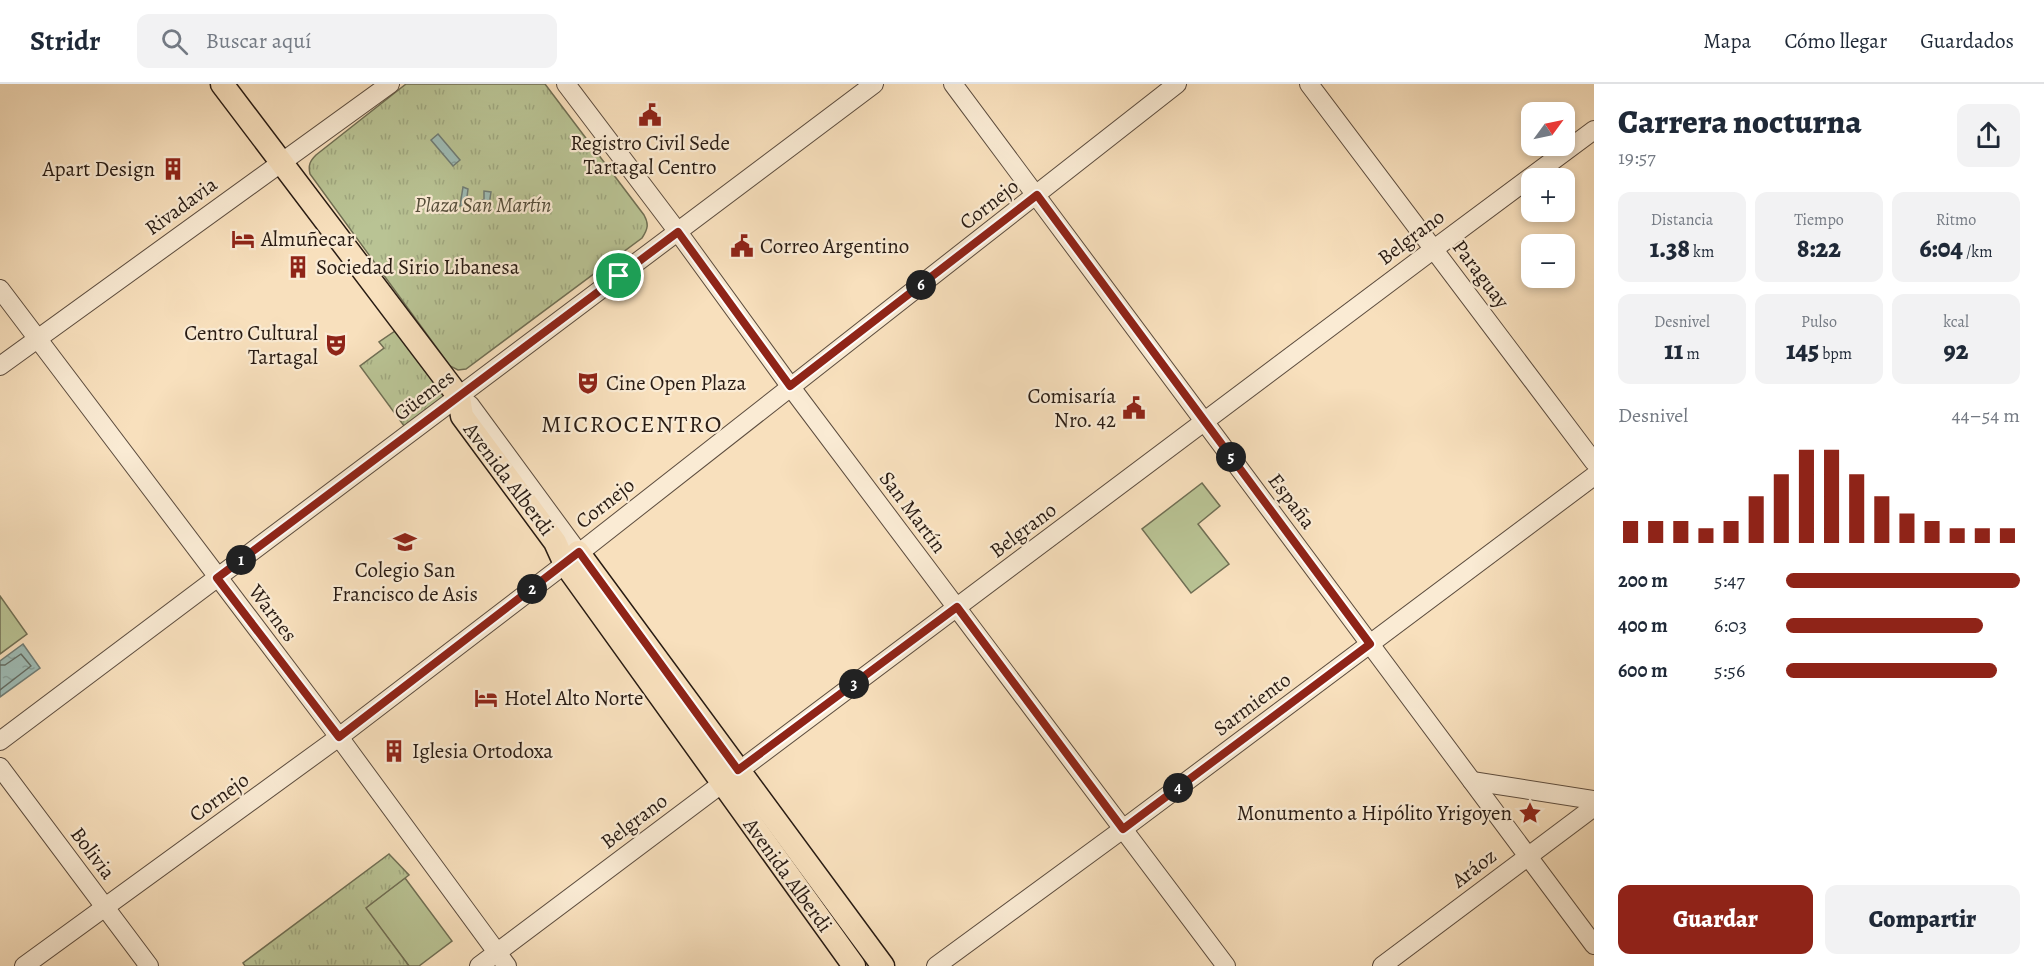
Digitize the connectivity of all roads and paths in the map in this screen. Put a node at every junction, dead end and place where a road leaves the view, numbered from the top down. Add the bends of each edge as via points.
1 (222, 84) edge
2 (390, 84) edge
3 (566, 84) edge
4 (874, 84) edge
5 (953, 84) edge
6 (1177, 84) edge
7 (1309, 84) edge
8 (1594, 130) edge
9 (280, 161) junction
10 (1037, 195) junction
11 (678, 232) junction
12 (1434, 249) junction
13 (0, 289) edge
14 (36, 339) junction
15 (0, 366) edge
16 (790, 386) junction
17 (459, 397) junction
18 (1204, 422) junction
19 (1594, 462) edge
20 (1594, 476) edge
21 (572, 558) junction
22 (217, 578) junction
23 (957, 607) junction
24 (1370, 644) junction
25 (339, 737) junction
26 (0, 741) edge
27 (0, 766) edge
28 (730, 776) junction
29 (1472, 781) junction
30 (1594, 801) edge
31 (1594, 807) edge
32 (1123, 829) junction
33 (1528, 856) junction
34 (105, 908) junction
35 (1594, 945) edge
36 (502, 959) edge
37 (24, 966) edge
38 (149, 966) edge
39 (479, 966) edge
40 (854, 966) edge
41 (883, 966) edge
42 (936, 966) edge
43 (1226, 966) edge
44 (1382, 966) edge

1 - 9 main road, Avenida Alberdi
2 - 9 street, Rivadavia
3 - 11 street, San Martín
4 - 11 street, Güemes
5 - 10 street, España
6 - 10 street, Cornejo
7 - 12 street, Paraguay
8 - 12 street, Belgrano
9 - 14 street, Rivadavia
9 - 17 main road, Avenida Alberdi
10 - 16 street, Cornejo
10 - 18 street, España
11 - 16 street, San Martín
11 - 17 street, Güemes
12 - 18 street, Belgrano
12 - 19 street, Paraguay
13 - 14 street, Warnes
14 - 15 street, Rivadavia
14 - 22 street, Warnes
16 - 21 street, Cornejo
16 - 23 street, San Martín
17 - 21 main road, Avenida Alberdi via 462,416 555,542
17 - 22 street, Güemes
18 - 23 street, Belgrano
18 - 24 street, España
20 - 24 street, Sarmiento
21 - 25 street, Cornejo
21 - 28 main road, Avenida Alberdi
22 - 25 street, Warnes
22 - 26 street, Güemes
23 - 28 street, Belgrano
23 - 32 street, San Martín
24 - 29 street, España
24 - 32 street, Sarmiento
25 - 34 street, Cornejo
25 - 36 street, Warnes
27 - 34 street, Bolivia
28 - 36 street, Belgrano
28 - 40 main road, Avenida Alberdi
28 - 41 main road, Avenida Alberdi
29 - 30 street
29 - 33 street, España
31 - 33 street, Aráoz
32 - 42 street, Sarmiento
32 - 43 street, San Martín
33 - 35 street, España
33 - 44 street, Aráoz
34 - 37 street, Cornejo
34 - 38 street, Bolivia
36 - 39 street, Belgrano

